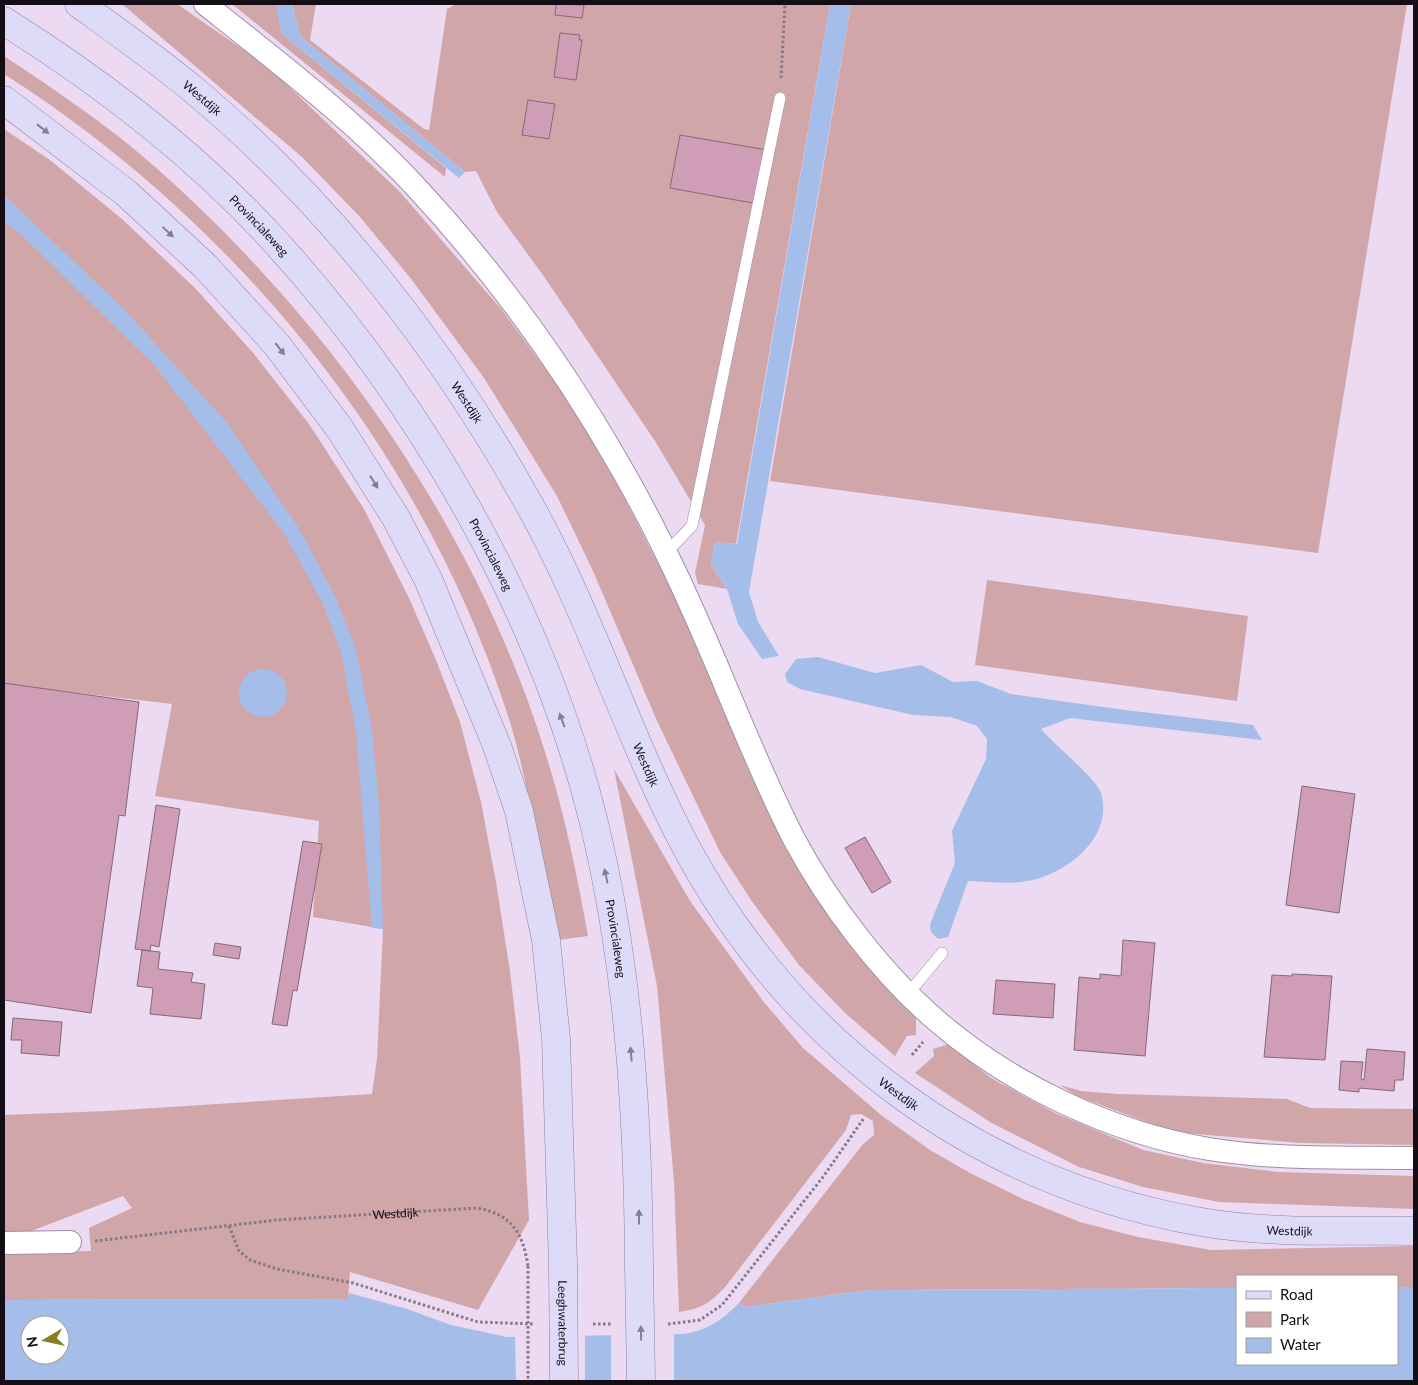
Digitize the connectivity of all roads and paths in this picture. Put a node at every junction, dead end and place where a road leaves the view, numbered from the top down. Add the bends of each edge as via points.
1 (79, 4) edge
2 (205, 4) edge
3 (786, 4) edge
4 (4, 21) edge
5 (780, 98) joint
6 (4, 100) edge
7 (666, 553) junction
8 (942, 953) dead end
9 (908, 994) junction
10 (864, 1118) dead end
11 (1414, 1158) edge
12 (229, 1226) junction
13 (1414, 1231) edge
14 (70, 1242) joint
15 (4, 1243) edge
16 (353, 1283) dead end
17 (736, 1290) dead end
18 (528, 1381) edge
19 (564, 1381) edge
20 (641, 1381) edge

1 - 13 main road, Westdijk via 196,92 250,140 367,265 415,328 493,441 532,508 688,851 751,950 826,1035 941,1122 1014,1163 1083,1191 1156,1212 1242,1227
2 - 7 street via 293,73 342,117 412,183 456,233 566,377 622,468
3 - 5 path
20 -> 4 main road, Provincialeweg, bridge via 639,1186 631,1059 616,932 592,816 556,704 520,612 480,532 430,447 334,312 271,238 158,131 105,89
5 - 7 lane via 692,526
6 -> 19 main road, Leeghwaterbrug, bridge via 126,193 205,266 277,345 340,429 396,518 428,579 497,746 519,811 546,940 556,1039
7 - 9 street via 794,840 844,916
8 - 9 lane
9 - 11 street via 938,1022 999,1067 1095,1117 1136,1133 1238,1153
10 - 17 path
12 - 14 path, Westdijk via 108,1241
12 - 16 path via 239,1251 250,1260 277,1269
12 - 18 path, Westdijk, bridge via 287,1219 476,1208 494,1212 514,1227 525,1247 528,1266
14 - 15 street

